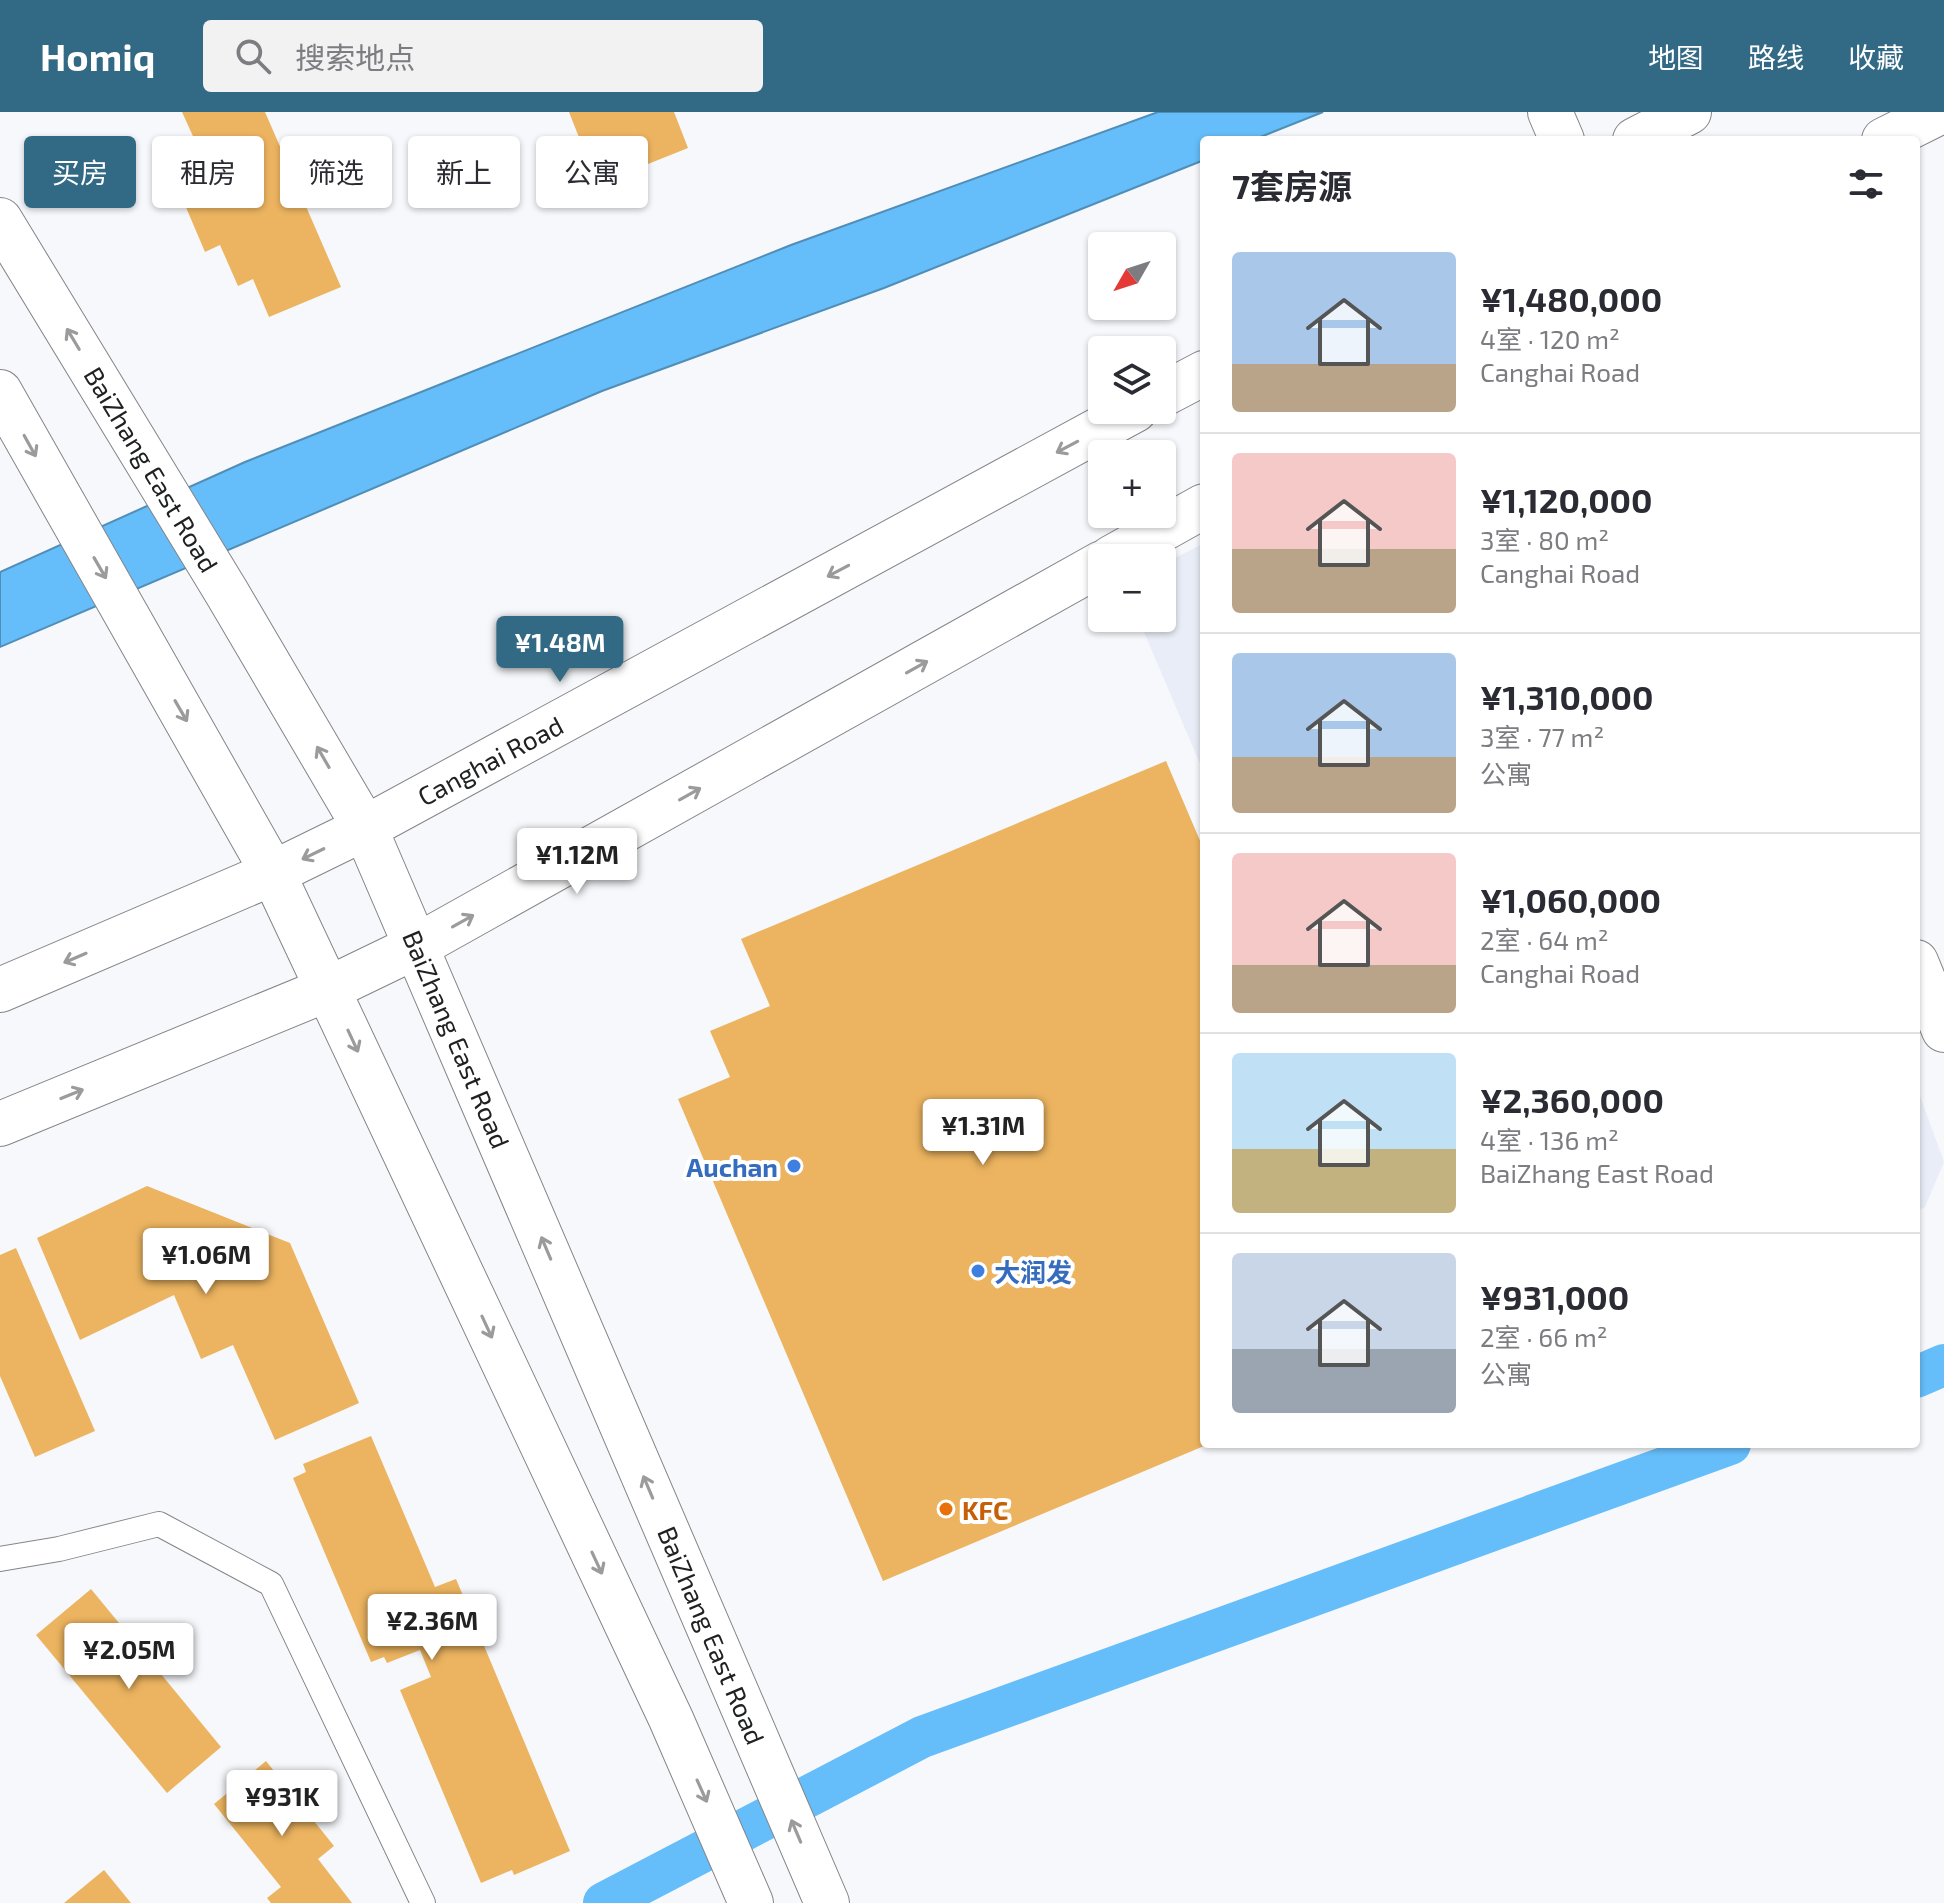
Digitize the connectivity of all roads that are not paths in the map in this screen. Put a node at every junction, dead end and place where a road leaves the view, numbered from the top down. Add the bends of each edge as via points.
1 (1550, 112) edge
2 (1689, 112) edge
3 (1940, 112) edge
4 (1560, 136) edge
5 (1643, 136) edge
6 (1892, 136) edge
7 (0, 220) edge
8 (1200, 375) edge
9 (1176, 388) edge
10 (0, 392) edge
11 (1109, 424) edge
12 (1200, 508) edge
13 (1136, 544) edge
14 (1088, 571) edge
15 (365, 828) junction
16 (273, 873) junction
17 (417, 946) junction
18 (1920, 972) edge
19 (328, 989) junction
20 (0, 990) edge
21 (1944, 1030) edge
22 (0, 1124) edge
23 (0, 1559) edge
24 (423, 1903) edge
25 (751, 1903) edge
26 (827, 1903) edge

1 - 4 main road
2 - 5 main road
3 - 6 main road
15 -> 7 main road, BaiZhang East Road
8 - 9 main road
10 -> 16 main road
11 -> 15 main road, Canghai Road
12 - 13 main road
17 -> 14 main road
15 -> 16 main road, Canghai Road
15 - 17 main road, BaiZhang East Road
16 - 19 main road
16 -> 20 main road, Canghai Road
17 - 19 main road
26 -> 17 main road, BaiZhang East Road
18 - 21 main road
22 -> 19 main road
19 -> 25 main road via 671,1719
23 - 24 lane via 159,1524 271,1584

